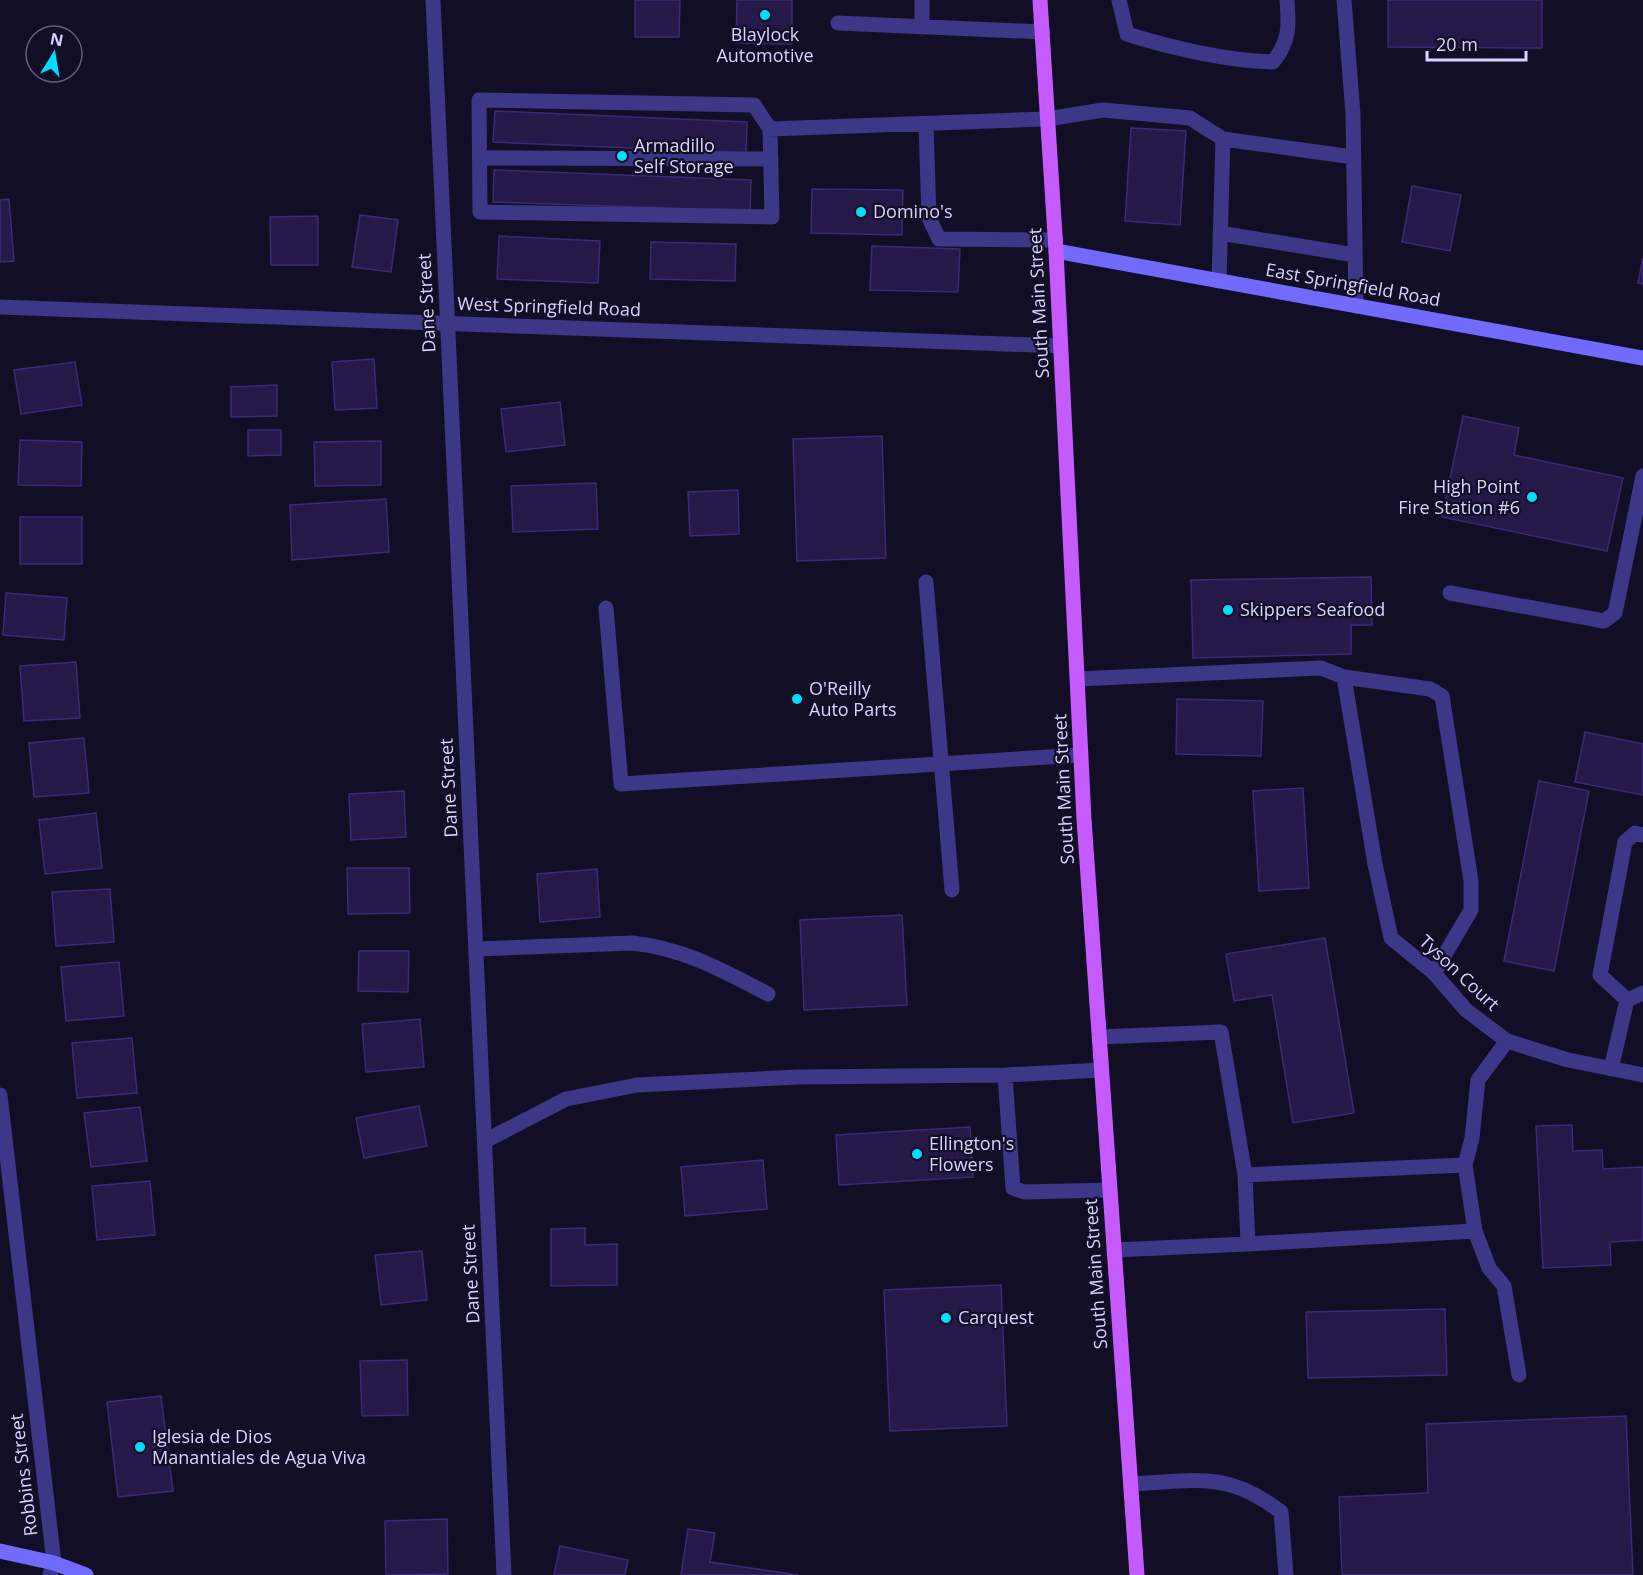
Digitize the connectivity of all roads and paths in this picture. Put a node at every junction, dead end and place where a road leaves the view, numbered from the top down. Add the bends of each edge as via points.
1 (433, 0) edge
2 (922, 0) edge
3 (1040, 0) edge
4 (1119, 0) edge
5 (1287, 0) edge
6 (1344, 0) edge
7 (838, 23) dead end
8 (922, 28) junction
9 (1043, 32) junction
10 (1047, 119) junction
11 (926, 124) junction
12 (770, 129) junction
13 (1223, 139) junction
14 (1353, 157) junction
15 (480, 158) junction
16 (771, 159) junction
17 (1220, 234) junction
18 (1056, 246) junction
19 (1355, 255) junction
20 (1219, 281) junction
21 (1356, 306) junction
22 (0, 307) edge
23 (448, 323) junction
24 (1060, 346) junction
25 (1643, 358) edge
26 (1643, 476) edge
27 (926, 582) dead end
28 (1450, 593) dead end
29 (606, 608) dead end
30 (1344, 677) junction
31 (1077, 679) junction
32 (1081, 755) junction
33 (942, 764) junction
34 (1643, 835) edge
35 (952, 890) dead end
36 (476, 949) junction
37 (1434, 973) junction
38 (1643, 993) edge
39 (768, 994) dead end
40 (1627, 1000) junction
41 (1100, 1037) junction
42 (1507, 1041) junction
43 (1611, 1069) junction
44 (1102, 1070) junction
45 (1005, 1075) junction
46 (1643, 1075) edge
47 (0, 1095) edge
48 (484, 1140) junction
49 (1465, 1165) junction
50 (1245, 1175) junction
51 (1110, 1190) junction
52 (1475, 1231) junction
53 (1248, 1244) junction
54 (1114, 1250) junction
55 (1520, 1375) dead end
56 (1131, 1484) junction
57 (0, 1551) edge
58 (52, 1569) edge
59 (86, 1575) edge
60 (504, 1575) edge
61 (1137, 1575) edge
62 (1286, 1575) edge

1 - 23 street, Dane Street
2 - 8 street
3 - 9 main road, South Main Street
4 - 5 street via 1128,34 1254,62 1273,62 1284,48 1289,32
6 - 14 street
7 - 8 street
8 - 9 street
9 - 10 main road, South Main Street
10 - 11 street
10 - 13 street via 1103,110 1190,118
10 - 18 main road, South Main Street
11 - 12 street
11 - 18 street via 929,218 939,238
12 - 15 street via 754,105 479,100
12 - 16 street
13 - 14 street
13 - 17 street
14 - 19 street
15 - 16 street
15 - 16 street via 480,212 772,217
17 - 19 street
17 - 20 street
18 - 20 street, East Springfield Road
18 - 24 main road, South Main Street
19 - 21 street
20 - 21 street, East Springfield Road
21 - 25 street, East Springfield Road
22 - 23 street, West Springfield Road
23 - 24 street, West Springfield Road
23 - 36 street, Dane Street
24 - 31 main road, South Main Street
26 - 28 street via 1615,613 1604,621
27 - 33 street
29 - 33 street via 621,784
30 - 31 street via 1321,668
30 - 37 street, Tyson Court via 1374,864 1391,938
30 - 37 street via 1430,689 1442,696 1471,881 1471,910
31 - 32 main road, South Main Street
32 - 33 street
32 - 41 main road, South Main Street
33 - 35 street
34 - 40 street via 1635,833 1625,842 1599,975
36 - 39 street via 632,943 657,946 688,954
36 - 48 street, Dane Street
37 - 42 street, Tyson Court via 1466,1010
38 - 40 street
40 - 43 street
41 - 44 main road, South Main Street
41 - 50 street via 1221,1032
42 - 43 street, Tyson Court
42 - 49 street via 1478,1080 1473,1138
43 - 46 street, Tyson Court
44 - 45 street
44 - 51 main road, South Main Street
45 - 48 street via 798,1077 637,1085 566,1099
45 - 51 street via 1013,1188 1024,1192
47 - 58 street, Robbins Street
48 - 60 street, Dane Street
49 - 50 street
49 - 52 street
50 - 53 street
51 - 54 main road, South Main Street
52 - 53 street
52 - 55 street via 1489,1268 1504,1286
53 - 54 street
54 - 56 main road, South Main Street
56 - 61 main road, South Main Street
56 - 62 street via 1211,1480 1238,1485 1260,1496 1281,1512
57 - 58 street
58 - 59 street

